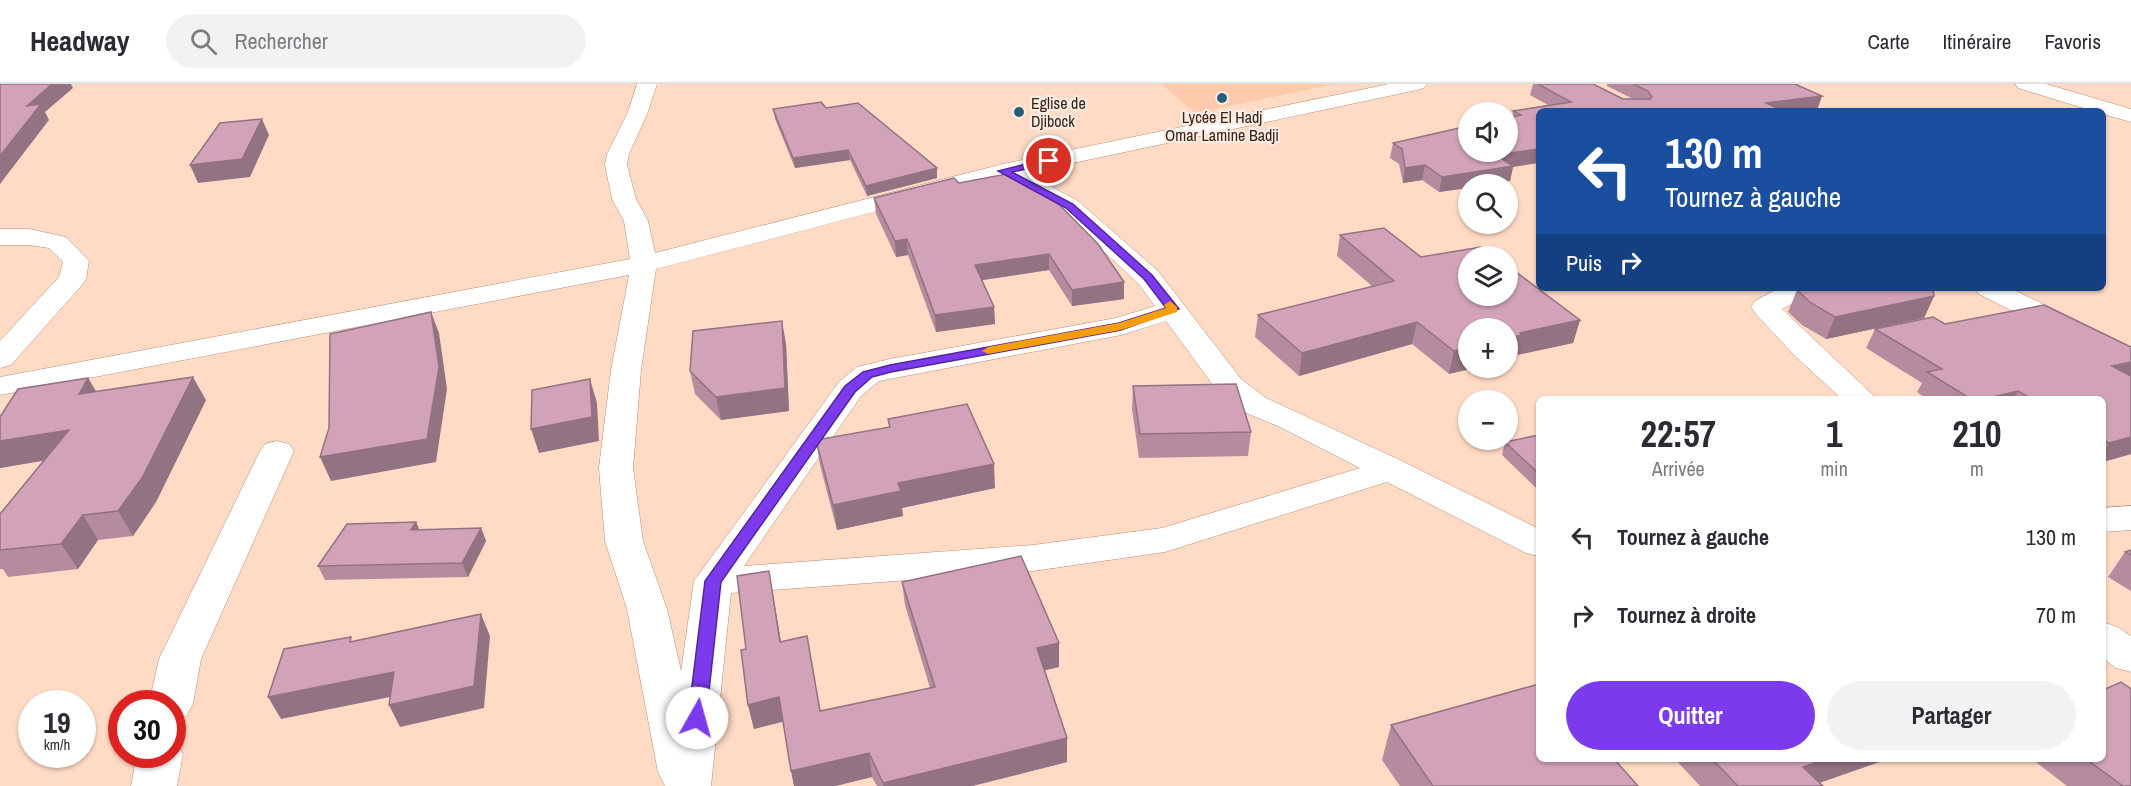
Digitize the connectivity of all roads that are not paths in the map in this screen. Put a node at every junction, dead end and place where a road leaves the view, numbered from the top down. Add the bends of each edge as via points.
1 (647, 84) edge
2 (1417, 84) edge
3 (2025, 84) edge
4 (2104, 108) edge
5 (2106, 108) edge
6 (2131, 116) edge
7 (1003, 171) junction
8 (0, 237) edge
9 (644, 264) junction
10 (1795, 291) edge
11 (1995, 291) edge
12 (1173, 309) junction
13 (0, 359) edge
14 (2131, 359) edge
15 (0, 386) edge
16 (1858, 396) edge
17 (277, 451) dead end
18 (1392, 469) junction
19 (2131, 518) edge
20 (2106, 520) edge
21 (1536, 542) edge
22 (713, 581) junction
23 (2106, 639) edge
24 (2131, 657) edge
25 (174, 690) edge
26 (157, 768) edge
27 (154, 786) edge
28 (684, 786) edge
29 (688, 786) edge

1 - 9 street via 616,165 624,199 636,221
2 - 7 street
3 - 4 street
5 - 6 street
7 - 9 street
7 - 12 street via 1069,206 1148,277
8 - 13 street via 57,242 76,261 72,279
9 - 15 street
9 - 28 street via 626,370 616,468 624,541 647,609
10 - 16 street via 1765,308
11 - 14 street
12 - 18 street via 1230,386 1255,405
12 - 22 street via 1121,326 868,374 850,389
17 - 25 street via 180,659
18 - 21 street
18 - 22 street via 1165,540 1093,552
19 - 20 street
22 - 29 street
23 - 24 street
26 - 27 street

